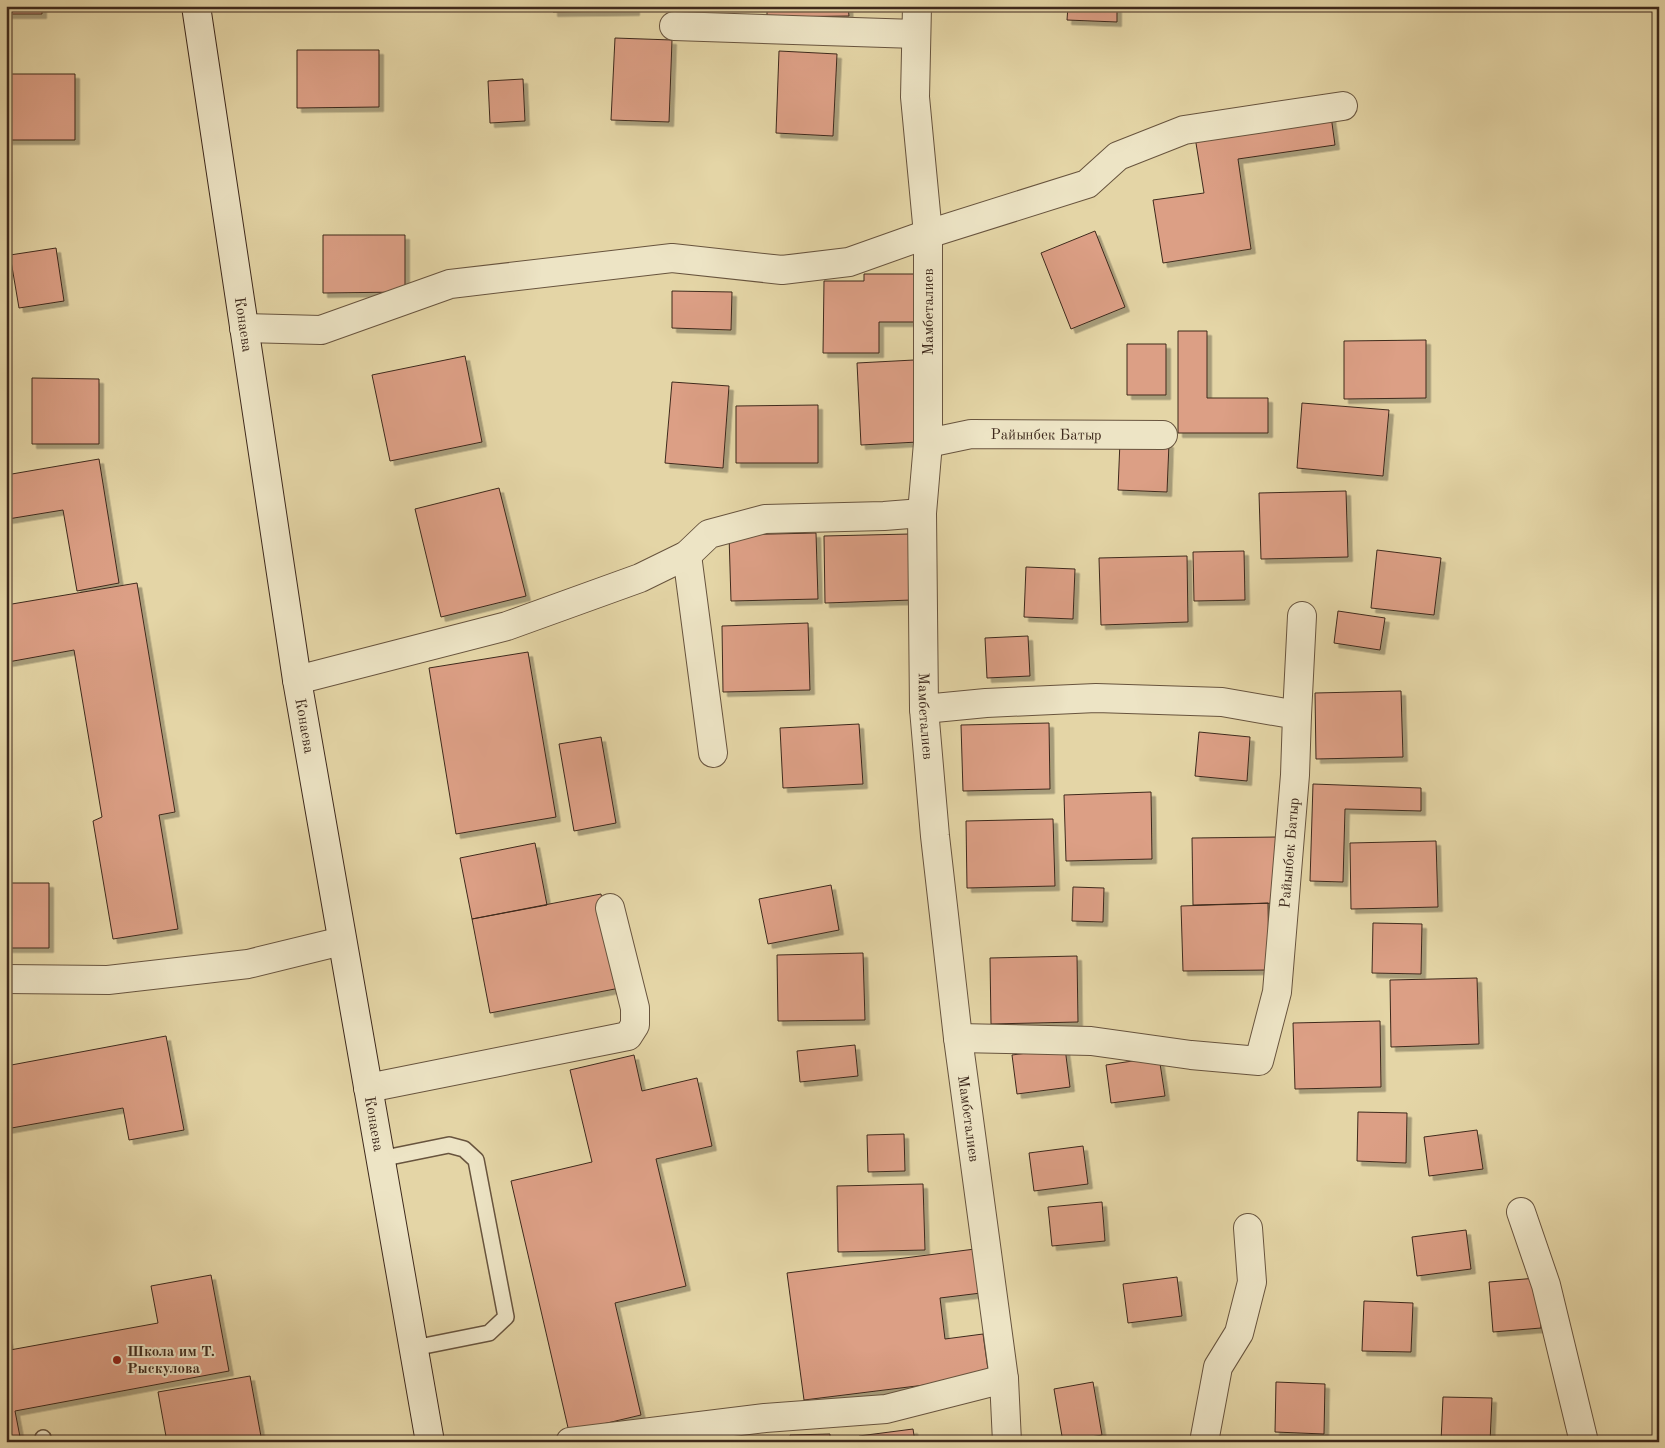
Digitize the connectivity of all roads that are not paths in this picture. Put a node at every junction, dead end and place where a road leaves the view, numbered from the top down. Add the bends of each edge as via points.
1 (196, 6) edge
2 (917, 6) edge
3 (674, 26) dead end
4 (916, 34) junction
5 (1343, 106) dead end
6 (928, 234) junction
7 (244, 328) junction
8 (1163, 435) dead end
9 (928, 443) junction
10 (922, 513) junction
11 (687, 555) junction
12 (1302, 616) dead end
13 (297, 680) junction
14 (924, 709) junction
15 (1297, 715) junction
16 (713, 753) dead end
17 (610, 908) dead end
18 (342, 941) junction
19 (6, 979) edge
20 (958, 1038) junction
21 (368, 1088) junction
22 (380, 1159) junction
23 (1522, 1212) dead end
24 (1248, 1228) dead end
25 (414, 1348) junction
26 (1004, 1379) junction
27 (1010, 1436) edge
28 (430, 1442) edge
29 (570, 1442) edge
30 (1204, 1442) edge
31 (1584, 1442) edge

1 - 7 street, Конаева
2 - 4 street, Мамбеталиев
3 - 4 street
4 - 6 street, Мамбеталиев via 915,97
5 - 6 street via 1184,130 1118,156 1087,184
6 - 7 street via 849,262 782,270 672,258 450,284 321,330
6 - 9 street, Мамбеталиев
7 - 13 street, Конаева
8 - 9 street, Райынбек Батыр via 971,434
9 - 10 street, Мамбеталиев
10 - 11 street via 765,519 709,534
10 - 14 street, Мамбеталиев
11 - 13 street via 640,578 506,626
11 - 16 street
12 - 15 street
13 - 18 street, Конаева
14 - 15 street via 1096,698 1222,702
14 - 20 street, Мамбеталиев
15 - 20 street, Райынбек Батыр via 1295,775 1276,992 1259,1061 1091,1041
17 - 21 street via 635,1008 635,1024 628,1036
18 - 19 street via 248,964 118,979
18 - 21 street, Конаева
20 - 26 street, Мамбеталиев
21 - 22 street, Конаева
22 - 25 street, Конаева
22 - 25 lane via 449,1145 464,1150 476,1160 506,1317 489,1333
23 - 31 street via 1546,1285
24 - 30 street via 1252,1282 1239,1333 1218,1367
25 - 28 street, Конаева
26 - 27 street, Мамбеталиев
26 - 29 street via 886,1409 765,1418

